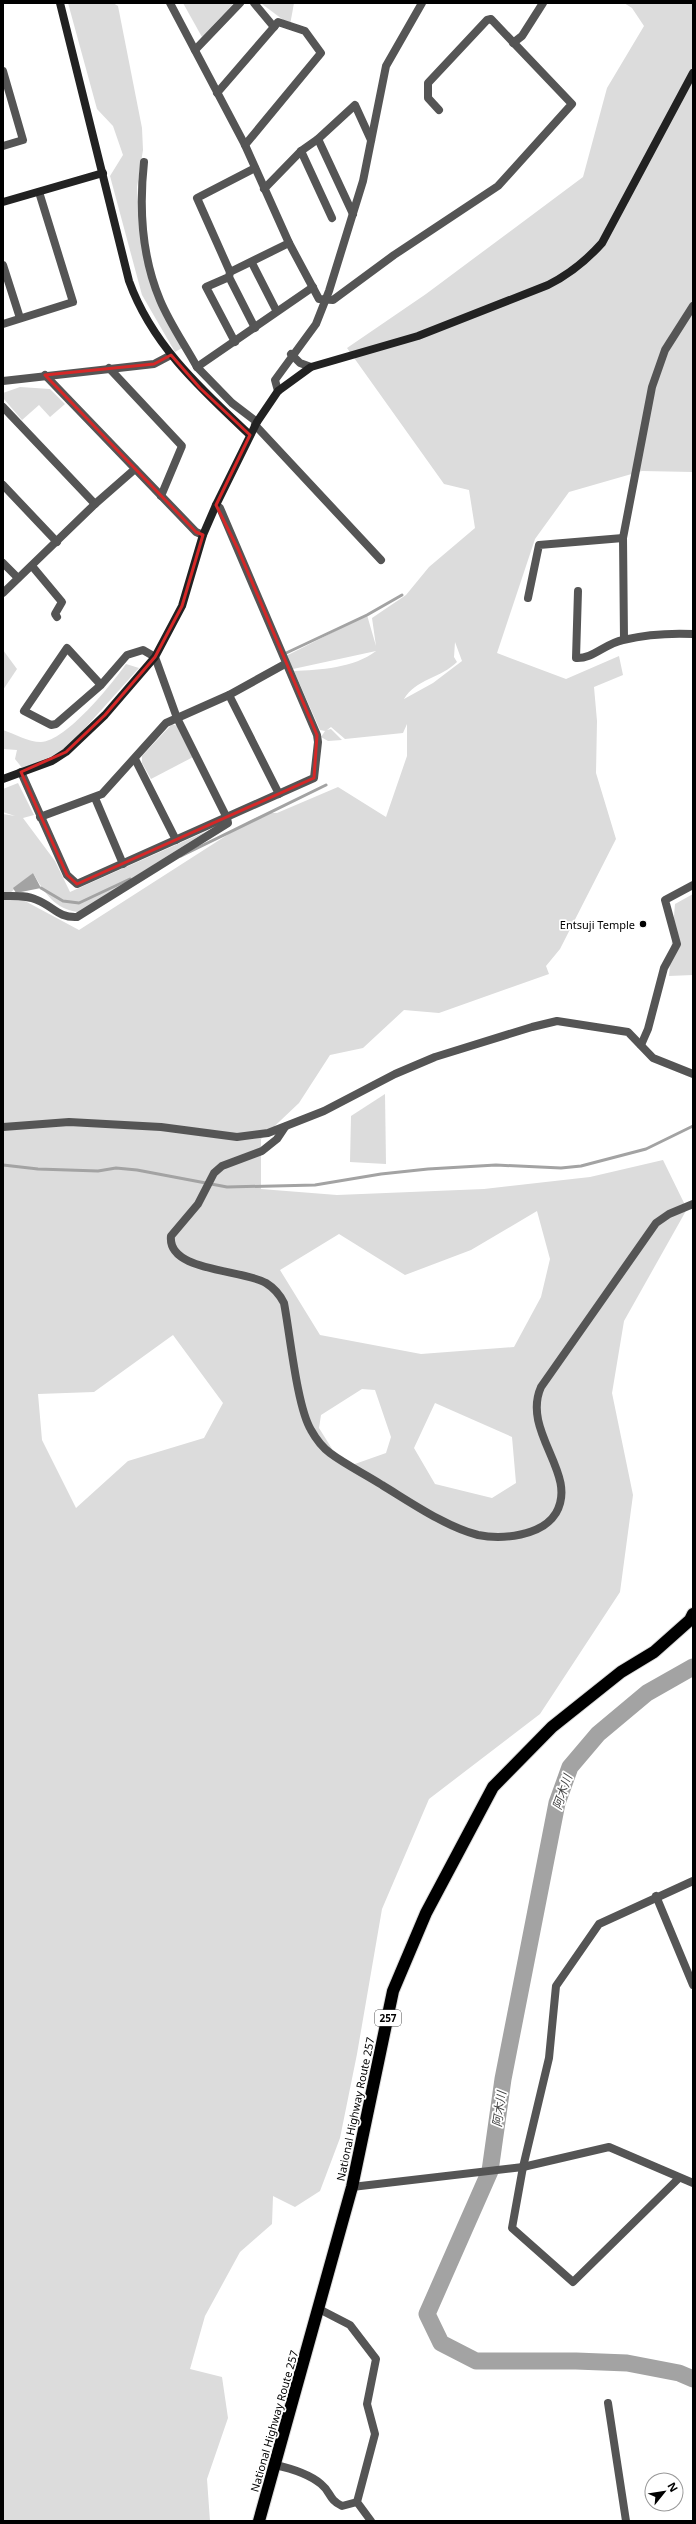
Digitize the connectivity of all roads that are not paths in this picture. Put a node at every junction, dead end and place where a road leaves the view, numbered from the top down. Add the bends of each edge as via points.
1 (60, 3) edge
2 (170, 3) edge
3 (240, 3) edge
4 (254, 3) edge
5 (422, 3) edge
6 (543, 3) edge
7 (274, 26) junction
8 (513, 43) junction
9 (194, 50) junction
10 (3, 71) edge
11 (693, 73) edge
12 (218, 93) junction
13 (439, 110) dead end
14 (318, 139) junction
15 (371, 140) junction
16 (245, 145) junction
17 (3, 146) edge
18 (301, 151) junction
19 (144, 162) dead end
20 (255, 168) junction
21 (103, 173) junction
22 (264, 189) junction
23 (39, 192) junction
24 (3, 202) edge
25 (353, 214) junction
26 (332, 218) dead end
27 (290, 242) junction
28 (252, 263) junction
29 (3, 265) edge
30 (229, 275) junction
31 (313, 287) junction
32 (324, 301) junction
33 (693, 306) edge
34 (276, 310) junction
35 (20, 318) junction
36 (3, 324) edge
37 (255, 328) junction
38 (234, 342) junction
39 (171, 354) junction
40 (292, 354) junction
41 (197, 367) junction
42 (108, 368) junction
43 (311, 368) junction
44 (45, 375) junction
45 (3, 381) edge
46 (278, 391) junction
47 (3, 407) edge
48 (256, 423) junction
49 (250, 435) junction
50 (135, 470) junction
51 (3, 485) edge
52 (161, 496) junction
53 (95, 504) junction
54 (216, 505) junction
55 (203, 535) junction
56 (623, 538) junction
57 (57, 542) junction
58 (381, 560) dead end
59 (3, 563) edge
60 (32, 566) junction
61 (18, 578) junction
62 (578, 591) dead end
63 (3, 593) edge
64 (528, 598) dead end
65 (58, 617) dead end
66 (693, 634) edge
67 (624, 639) junction
68 (155, 656) junction
69 (285, 664) junction
70 (101, 685) junction
71 (229, 695) junction
72 (177, 718) junction
73 (135, 759) junction
74 (21, 772) junction
75 (3, 779) edge
76 (279, 794) junction
77 (95, 798) junction
78 (40, 817) junction
79 (228, 818) junction
80 (176, 840) junction
81 (123, 864) junction
82 (693, 885) edge
83 (3, 896) edge
84 (641, 1045) junction
85 (693, 1074) edge
86 (285, 1127) junction
87 (3, 1128) edge
88 (693, 1204) edge
89 (693, 1614) edge
90 (693, 1881) edge
91 (656, 1896) junction
92 (693, 1985) edge
93 (523, 2167) junction
94 (679, 2178) junction
95 (693, 2183) edge
96 (352, 2187) junction
97 (319, 2310) junction
98 (608, 2403) dead end
99 (275, 2465) junction
100 (357, 2502) junction
101 (259, 2521) edge
102 (371, 2521) edge
103 (626, 2521) edge

1 - 21 street
2 - 9 street
3 - 9 street
4 - 7 street
5 - 15 street via 386,66
6 - 8 street via 522,36
7 - 12 street
7 - 16 street via 278,22 305,31 322,53
8 - 13 street via 491,19 487,20 428,83 428,98
8 - 32 street via 572,104 498,186 394,255 333,300
9 - 12 street
10 - 17 street via 23,140
11 - 43 street via 602,243 581,265 548,285 418,336
12 - 16 street
14 - 15 street via 355,105
14 - 18 street
14 - 25 street
15 - 25 street
16 - 20 street
18 - 22 street
18 - 26 street
19 - 41 street via 141,209 149,264 160,300
20 - 22 street
20 - 30 street via 197,198
21 - 23 street
21 - 39 street via 129,281 138,306
22 - 27 street
23 - 24 street
23 - 35 street via 73,302
25 - 32 street
27 - 28 street
27 - 31 street
28 - 30 street
28 - 34 street
29 - 35 street
30 - 37 street
30 - 38 street via 206,287
31 - 32 street via 319,299
31 - 34 street
32 - 40 street via 316,324
33 - 56 street via 658,365
34 - 37 street
35 - 36 street
37 - 38 street
38 - 41 street
39 - 42 street via 154,364
39 - 49 street via 200,388
40 - 43 street via 300,363
40 - 46 street via 275,380
41 - 48 street via 232,403
42 - 44 street
42 - 52 street via 182,446
43 - 46 street
44 - 45 street
44 - 50 street
46 - 48 street
47 - 53 street
48 - 49 street
48 - 58 street
49 - 54 street
50 - 52 street
50 - 53 street
51 - 57 street
52 - 55 street via 196,532
53 - 57 street
54 - 55 street
54 - 69 street via 220,508 238,549
55 - 68 street via 182,606
56 - 64 street via 539,545
56 - 67 street
57 - 60 street
59 - 61 street
60 - 61 street
60 - 65 street via 62,602 55,614
61 - 63 street
62 - 67 street via 576,658 586,659 606,645
66 - 67 street
68 - 70 street via 143,650 133,651
68 - 72 street
68 - 74 street via 105,715 66,752
69 - 71 street
69 - 76 street via 318,742 314,778
70 - 70 street via 67,648 24,711 51,725 56,724
71 - 72 street
71 - 76 street
72 - 73 street via 166,723
72 - 79 street
73 - 77 street via 102,794
73 - 80 street
74 - 75 street
74 - 78 street
76 - 79 street
77 - 78 street
77 - 81 street
78 - 81 street via 67,875 74,883 81,883
79 - 80 street
79 - 83 street via 228,822 222,828 77,917 58,914 35,899
80 - 81 street
82 - 84 street via 665,900 677,944 664,968 648,1029
84 - 85 street via 659,1062
84 - 86 street via 623,1031 557,1022 532,1027 457,1049 414,1065 324,1111
86 - 87 street via 268,1133 237,1137 108,1123 69,1122
86 - 88 street via 277,1139 262,1151 222,1166 212,1178 198,1204 171,1236 171,1246 182,1259 266,1282 280,1294 307,1422 316,1438 330,1453 421,1508 467,1531 488,1536 514,1535 530,1531 545,1524 556,1513 562,1491 536,1419 541,1387 656,1223 669,1214
89 - 96 highway, National Highway Route 257 / 257 via 690,1620 654,1652 621,1672 552,1727 493,1787 426,1913 394,1991
90 - 91 street
91 - 92 street
91 - 93 street via 599,1924 556,1986 549,2058
93 - 94 street via 609,2147
93 - 94 street via 512,2228 573,2282
93 - 96 street
94 - 95 street
96 - 97 highway, National Highway Route 257 / 257
97 - 99 highway, National Highway Route 257 / 257
97 - 100 street via 350,2325 376,2359 367,2404 375,2434
98 - 103 street
99 - 100 street via 288,2468 322,2484 332,2501 342,2506
99 - 101 highway, National Highway Route 257 / 257
100 - 102 street

